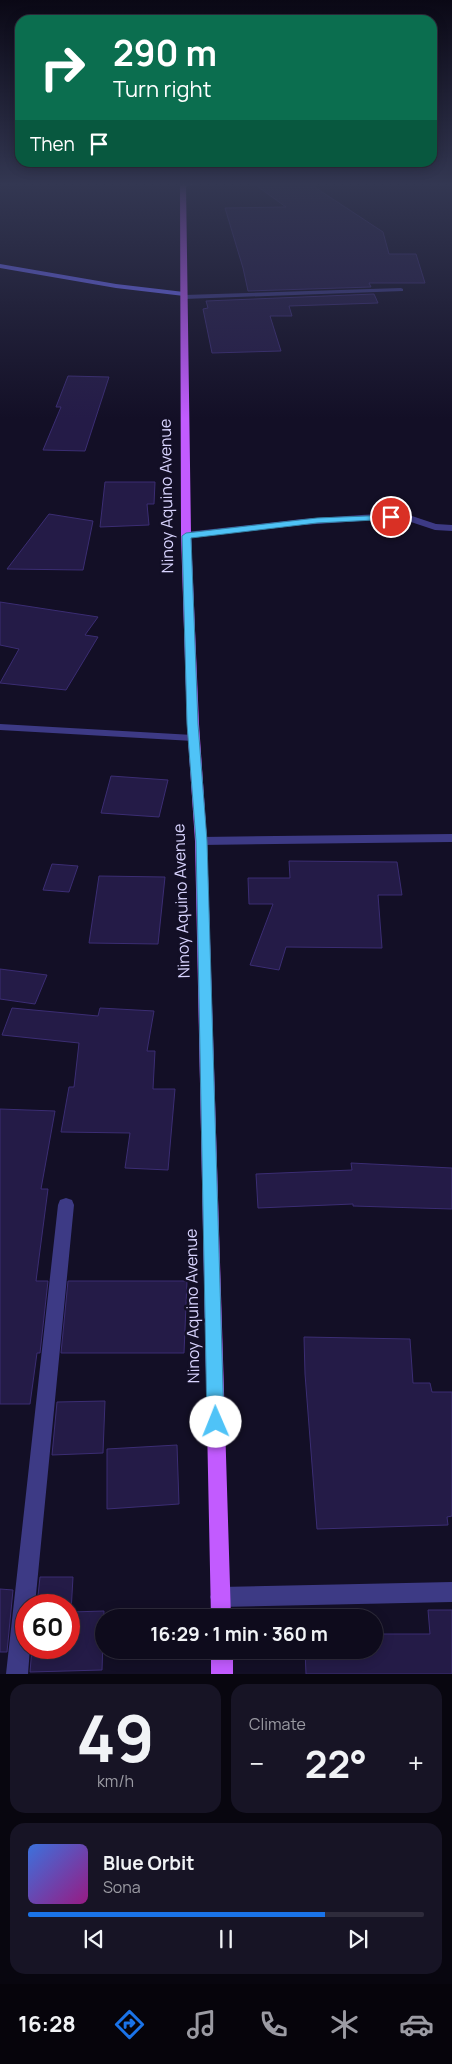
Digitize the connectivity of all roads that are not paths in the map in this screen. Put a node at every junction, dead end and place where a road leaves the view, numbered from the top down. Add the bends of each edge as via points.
1 (184, 262) edge
2 (0, 266) edge
3 (401, 290) dead end
4 (184, 296) junction
5 (452, 528) edge
6 (186, 536) junction
7 (0, 727) edge
8 (193, 738) junction
9 (452, 838) edge
10 (201, 841) junction
11 (66, 1205) dead end
12 (452, 1592) edge
13 (220, 1597) junction
14 (221, 1609) edge
15 (222, 1659) edge
16 (17, 1674) edge
17 (222, 1674) edge

1 - 4 main road, Ninoy Aquino Avenue
2 - 4 street
3 - 4 street
4 - 6 main road, Ninoy Aquino Avenue
5 - 6 street via 436,527 406,517 376,517
6 - 8 main road, Ninoy Aquino Avenue
7 - 8 street
8 - 10 main road, Ninoy Aquino Avenue
9 - 10 street
10 - 13 main road, Ninoy Aquino Avenue
11 - 16 street
12 - 13 street
13 - 14 main road, Ninoy Aquino Avenue
15 - 17 main road

